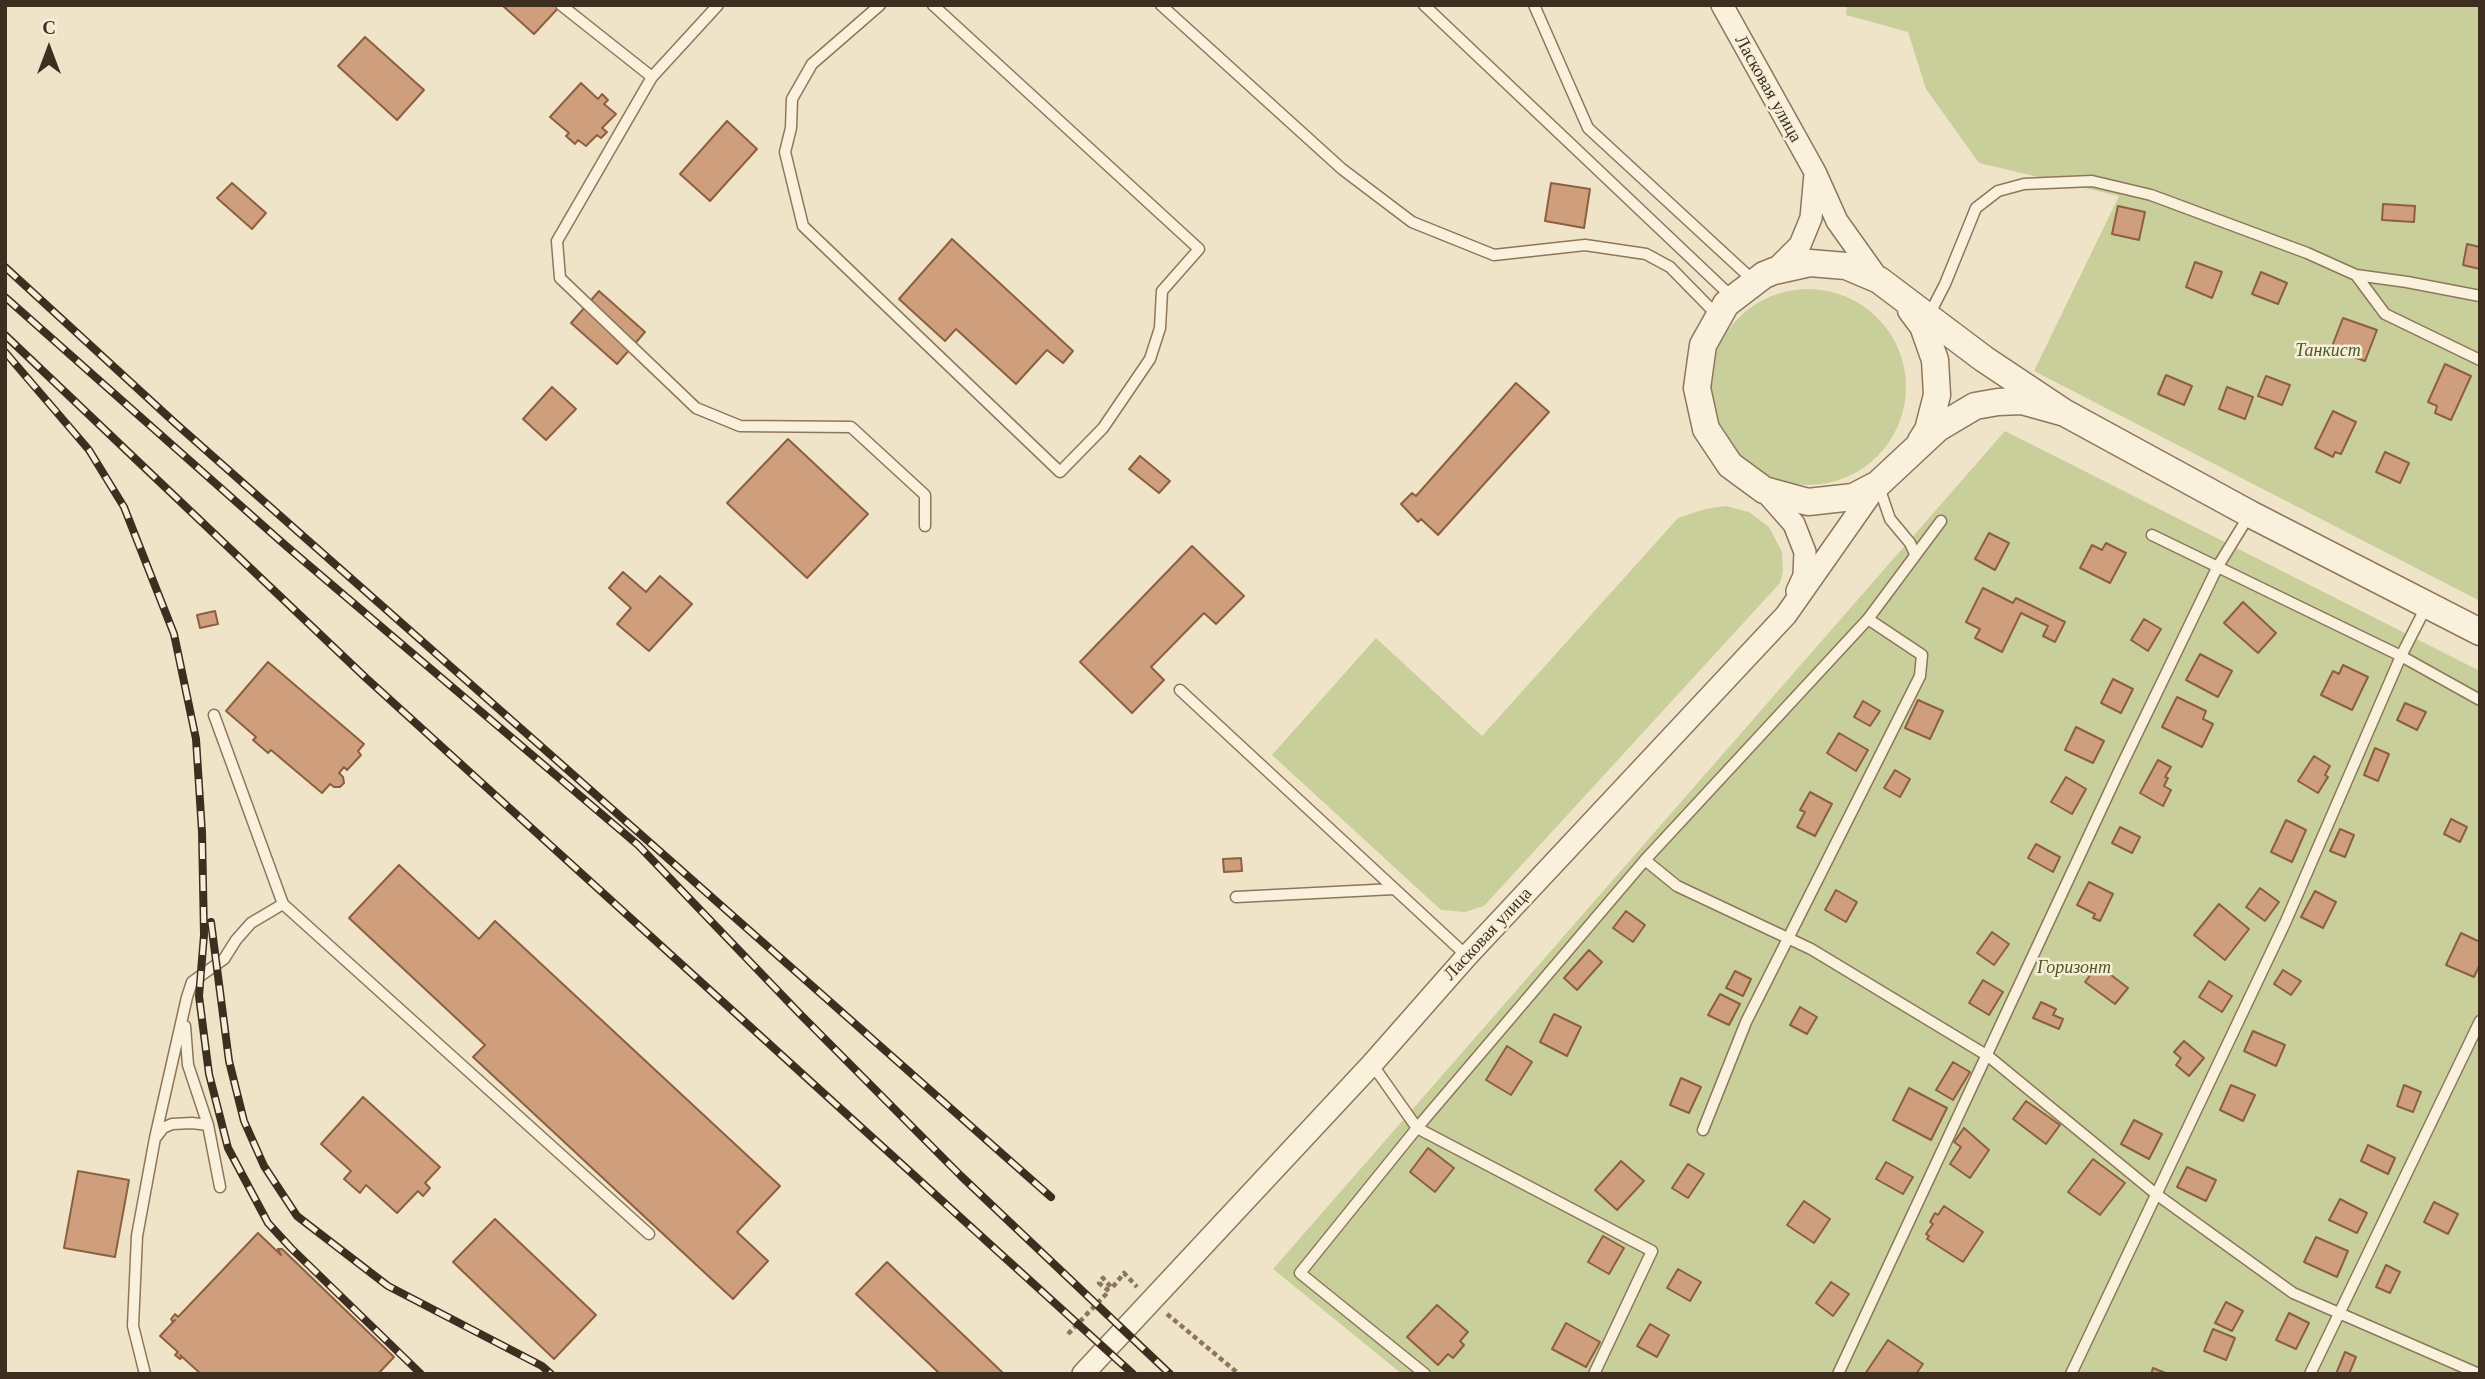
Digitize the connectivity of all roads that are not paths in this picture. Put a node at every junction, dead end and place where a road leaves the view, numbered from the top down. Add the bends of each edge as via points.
1 (561, 5) edge
2 (719, 5) edge
3 (880, 5) edge
4 (933, 5) edge
5 (1160, 5) edge
6 (1424, 5) edge
7 (1534, 5) edge
8 (1722, 5) edge
9 (652, 77) junction
10 (1815, 172) junction
11 (2356, 275) junction
12 (1765, 276) junction
13 (1879, 280) junction
14 (2480, 296) edge
15 (1902, 297) junction
16 (1726, 308) junction
17 (1928, 317) junction
18 (2480, 360) edge
19 (2065, 413) junction
20 (1916, 449) junction
21 (1878, 484) junction
22 (1764, 490) junction
23 (2250, 514) junction
24 (1941, 521) dead end
25 (925, 526) dead end
26 (2152, 535) dead end
27 (1915, 554) junction
28 (2218, 566) junction
29 (2427, 605) junction
30 (1786, 615) junction
31 (1868, 619) junction
32 (2480, 632) edge
33 (2401, 656) junction
34 (1180, 690) dead end
35 (2480, 700) edge
36 (214, 715) dead end
37 (1645, 860) junction
38 (1394, 889) junction
39 (1236, 897) dead end
40 (284, 904) junction
41 (1787, 939) junction
42 (1467, 956) junction
43 (184, 1016) junction
44 (2480, 1021) edge
45 (1988, 1056) junction
46 (1372, 1064) junction
47 (208, 1125) junction
48 (1417, 1128) junction
49 (1703, 1130) dead end
50 (155, 1138) junction
51 (220, 1187) dead end
52 (2156, 1194) junction
53 (649, 1234) dead end
54 (2338, 1312) junction
55 (145, 1374) edge
56 (1083, 1374) edge
57 (1425, 1374) edge
58 (1594, 1374) edge
59 (1838, 1374) edge
60 (2071, 1374) edge
61 (2311, 1374) edge
62 (2479, 1374) edge

1 - 9 lane
2 - 9 lane
3 - 4 lane via 812,64 792,99 785,152 803,226 1060,472 1103,428 1150,359 1160,328 1162,291 1199,249
5 - 16 lane via 1342,169 1412,222 1494,255 1585,245 1646,254
6 - 16 lane
7 - 12 lane via 1588,128
8 - 10 street, Ласковая улица
9 - 25 lane via 557,241 560,278 696,408 740,426 851,427 925,495
10 - 12 street via 1811,218 1800,245
10 - 13 street, Ласковая улица via 1837,221
11 - 14 lane
11 - 17 lane via 2151,195 2092,181 2024,184 1998,191 1976,208
11 - 18 lane via 2385,314
12 - 13 street via 1810,263 1846,266
12 - 16 street
13 - 15 street
15 - 17 street
15 - 20 street via 1923,326 1936,360 1937,395 1928,430
16 - 22 street via 1703,345 1697,388 1706,429 1730,465
17 - 19 street
19 - 20 street via 2022,401 1975,406 1938,428
19 - 23 street
20 - 21 street
21 - 22 street via 1853,497 1808,502
21 - 27 lane via 1890,519
21 - 30 street, Ласковая улица
22 - 30 street via 1794,524 1805,552 1804,576
23 - 28 lane
23 - 29 street
24 - 27 lane
26 - 28 lane
27 - 31 lane
28 - 33 lane
28 - 45 lane
29 - 32 street
29 - 33 lane
30 - 42 street, Ласковая улица
31 - 37 lane
31 - 41 lane via 1922,655 1920,676
33 - 35 lane
33 - 52 lane via 2286,921
34 - 38 lane
36 - 40 lane
37 - 41 lane via 1677,886
37 - 48 lane
38 - 39 lane
38 - 42 lane
40 - 43 lane via 251,923 224,959 192,982
40 - 53 lane
41 - 45 lane
41 - 49 lane via 1745,1023
42 - 46 street, Ласковая улица
43 - 47 lane via 188,1065
43 - 50 lane
44 - 54 lane
45 - 52 lane
45 - 59 lane
46 - 48 lane
46 - 56 street, Ласковая улица
47 - 50 lane via 172,1124
47 - 51 lane
48 - 57 lane via 1300,1273
48 - 58 lane via 1652,1251
50 - 55 lane via 136,1236 133,1326
52 - 54 lane via 2293,1293
52 - 60 lane
54 - 61 lane
54 - 62 lane

